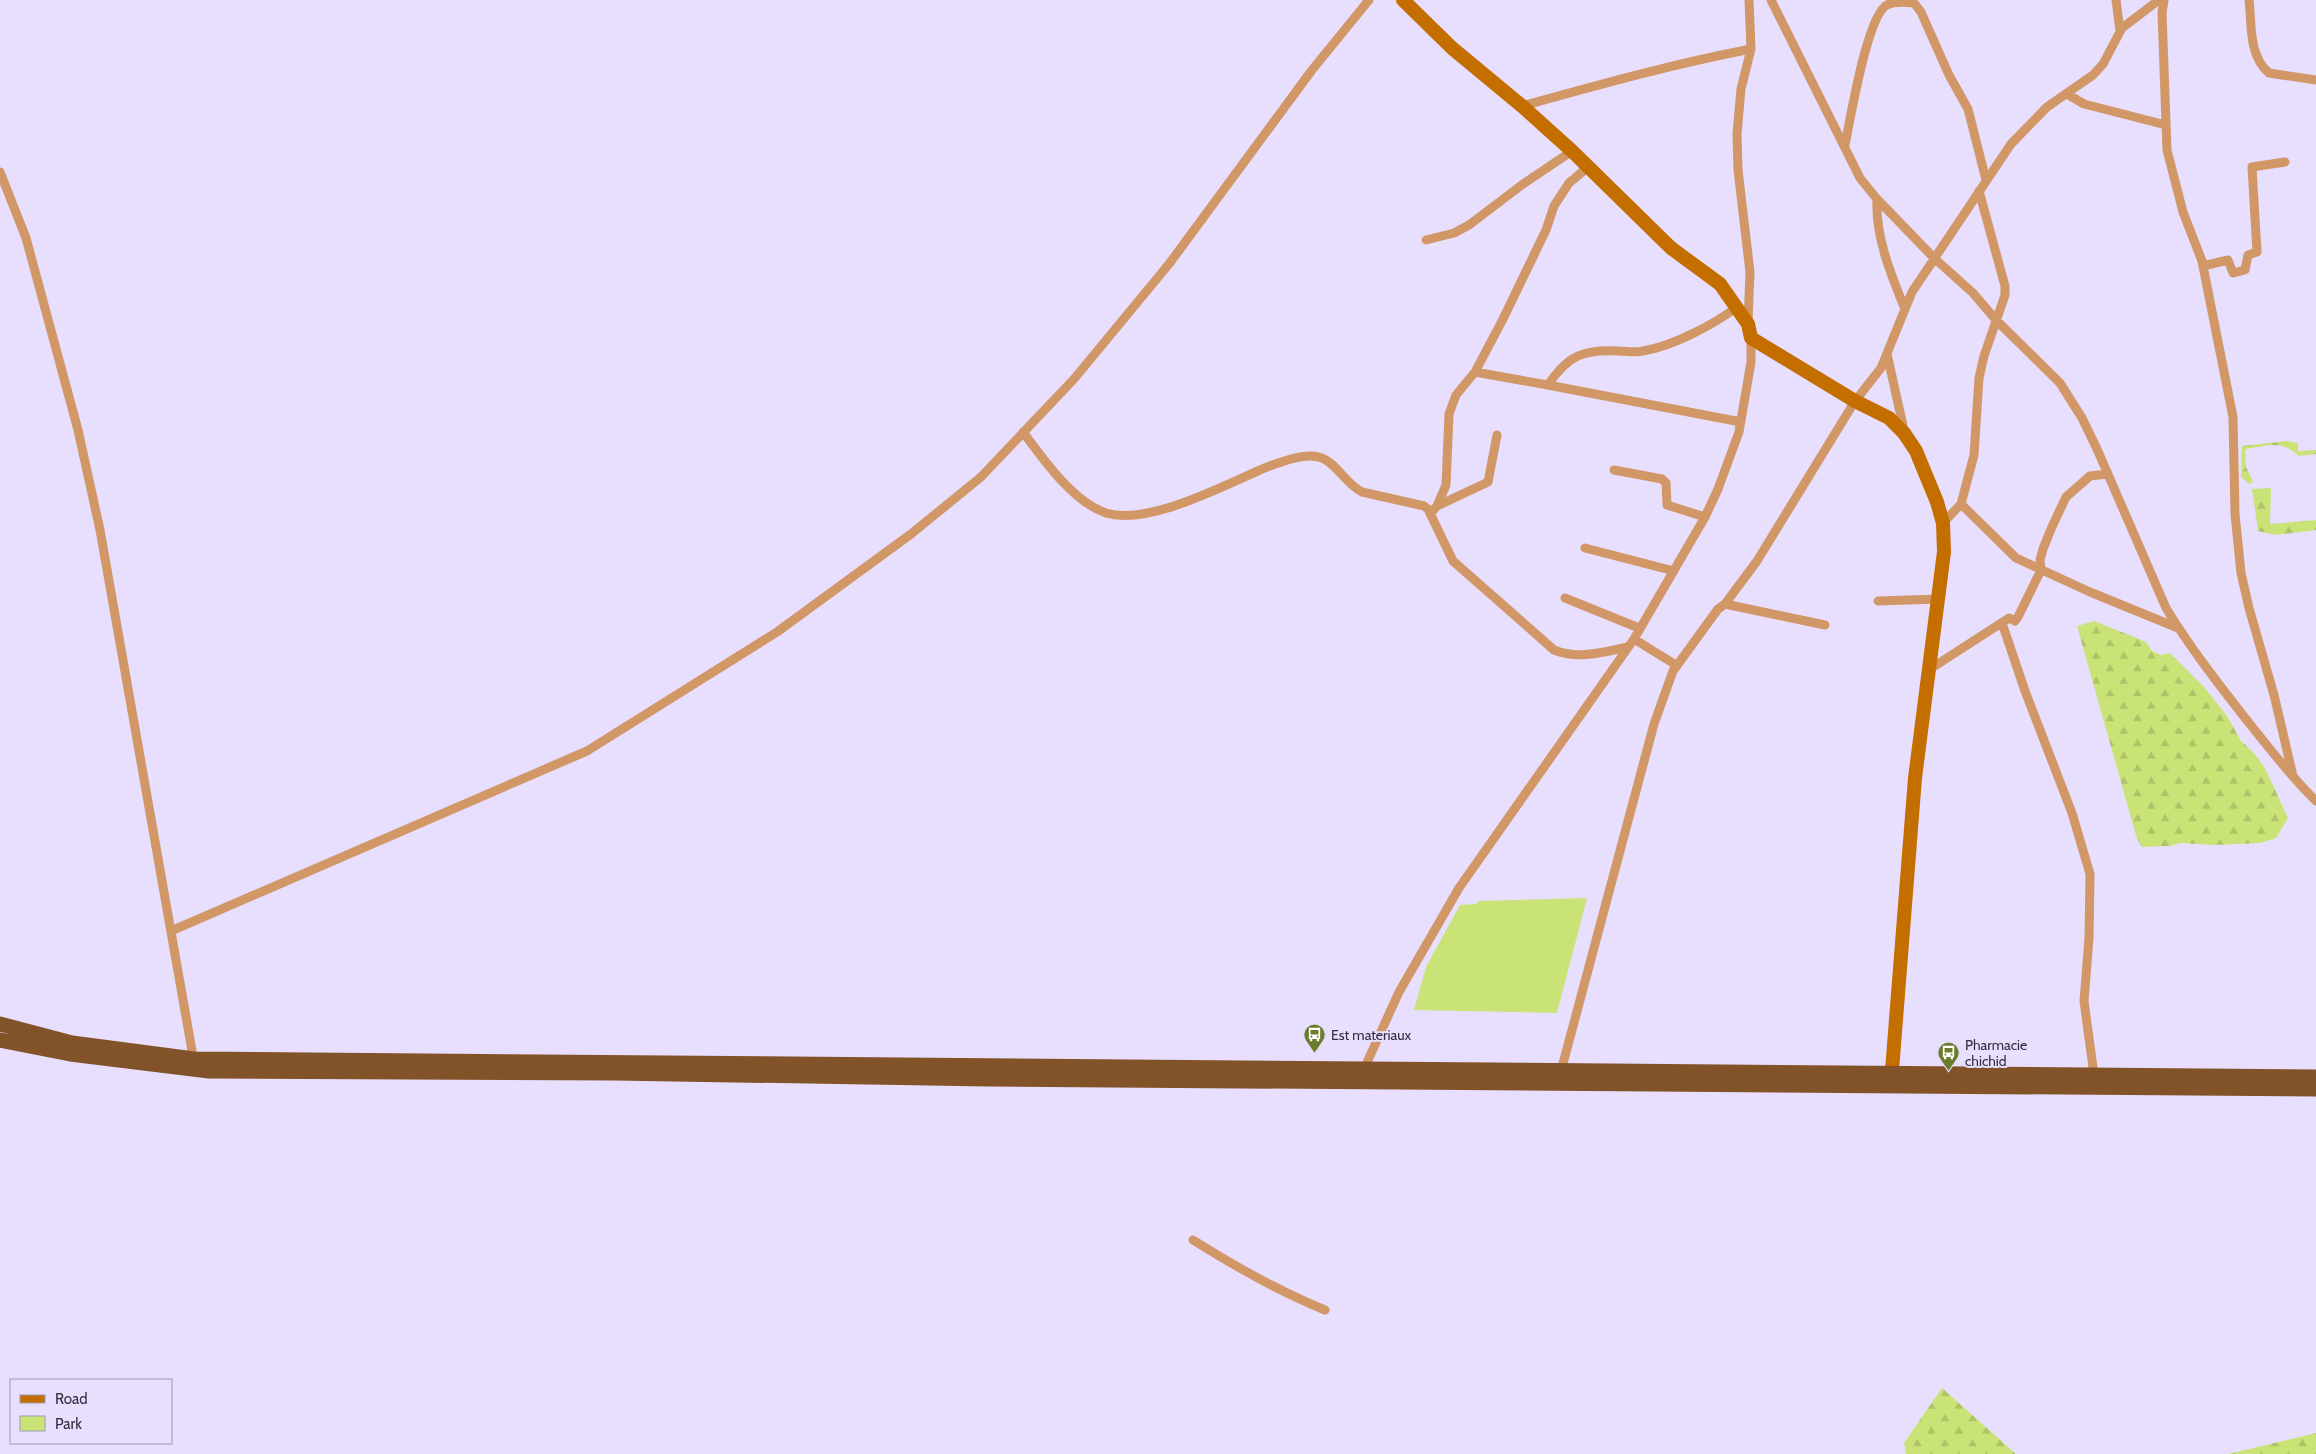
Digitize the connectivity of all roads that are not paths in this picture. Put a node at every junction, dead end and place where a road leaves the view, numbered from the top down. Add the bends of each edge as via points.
1 (1369, 0) edge
2 (1403, 0) edge
3 (1749, 0) edge
4 (1771, 0) edge
5 (2116, 0) edge
6 (2159, 0) edge
7 (2164, 0) edge
8 (1900, 1) edge
9 (2252, 1) edge
10 (2120, 31) junction
11 (1751, 50) junction
12 (2316, 80) edge
13 (2067, 94) junction
14 (1522, 106) junction
15 (2166, 125) junction
16 (1846, 145) junction
17 (1572, 151) junction
18 (2285, 162) dead end
19 (1588, 167) junction
20 (0, 172) edge
21 (1986, 180) junction
22 (1979, 191) junction
23 (1877, 199) junction
24 (1426, 240) dead end
25 (1934, 258) junction
26 (2203, 266) junction
27 (1737, 307) junction
28 (1905, 309) junction
29 (1996, 320) junction
30 (1748, 324) junction
31 (1751, 338) junction
32 (1887, 354) junction
33 (1475, 372) junction
34 (1548, 385) junction
35 (1855, 401) junction
36 (1741, 422) junction
37 (1023, 432) junction
38 (1904, 433) junction
39 (1497, 435) dead end
40 (1614, 470) dead end
41 (2108, 474) junction
42 (1961, 504) junction
43 (1433, 510) junction
44 (1704, 517) junction
45 (1943, 523) junction
46 (1585, 548) dead end
47 (2041, 570) junction
48 (1674, 571) junction
49 (1565, 598) dead end
50 (1939, 599) junction
51 (1878, 601) dead end
52 (1726, 604) junction
53 (2002, 623) junction
54 (1825, 625) dead end
55 (1640, 628) junction
56 (2178, 628) junction
57 (1634, 639) junction
58 (1628, 648) junction
59 (1676, 665) junction
60 (1927, 672) junction
61 (2294, 780) junction
62 (2316, 802) edge
63 (171, 932) junction
64 (0, 1024) edge
65 (0, 1040) edge
66 (194, 1064) junction
67 (1364, 1069) junction
68 (1561, 1070) junction
69 (2094, 1075) junction
70 (2316, 1077) edge
71 (1892, 1080) junction
72 (2316, 1089) edge
73 (1193, 1240) dead end
74 (1325, 1310) dead end

1 - 37 street via 1312,70 1169,264 1074,379
2 - 14 street via 1452,48
3 - 11 street
4 - 16 street
5 - 10 street
6 - 10 street
7 - 15 street
8 - 16 street via 1884,8 1870,36
8 - 21 street via 1914,3 1921,12 1968,109
9 - 12 street via 2250,30 2260,62 2266,70
10 - 13 street via 2103,64
11 - 14 street via 1694,60
11 - 30 street via 1737,134 1750,272
13 - 15 street via 2084,104
13 - 21 street via 2031,122
14 - 17 street
15 - 26 street via 2174,185
16 - 23 street via 1852,166
17 - 19 street
17 - 24 street via 1469,225 1454,233
18 - 26 street via 2252,167 2257,252 2248,255 2245,270 2233,272 2228,260
19 - 27 street via 1671,248 1720,284
19 - 33 street via 1569,183 1554,206 1546,230
20 - 63 street via 26,238 80,438 100,530
21 - 22 street
22 - 25 street
22 - 29 street via 2005,286
23 - 25 street
23 - 28 street via 1877,219 1885,254
25 - 28 street
25 - 29 street via 1973,293
26 - 61 street via 2232,417 2235,514 2241,573
27 - 30 street
27 - 34 street via 1688,334 1641,352 1594,350 1574,357 1559,369
28 - 32 street
29 - 41 street via 2060,383 2082,418
29 - 42 street via 1979,378 1973,459
30 - 31 street
31 - 35 street
31 - 36 street via 1752,362
32 - 35 street via 1881,368
32 - 38 street
33 - 34 street
33 - 43 street via 1456,395 1449,414 1446,486
34 - 36 street
35 - 38 street via 1888,418
35 - 52 street via 1757,561
36 - 44 street via 1718,489
37 - 43 street via 1063,482 1106,513 1122,515 1176,507 1284,460 1317,457 1330,463 1350,485 1362,492 1414,502
37 - 63 street via 966,491 857,575 777,632 609,739 565,762
38 - 45 street via 1916,451
39 - 43 street via 1488,482
40 - 44 street via 1662,479 1666,483 1667,505
41 - 47 street via 2090,476 2066,497 2043,549
41 - 56 street via 2166,608
42 - 45 street
42 - 47 street via 2016,558
43 - 58 street via 1453,561 1554,650 1578,655
44 - 48 street
45 - 50 street via 1944,552
46 - 48 street
47 - 53 street via 2018,617 2015,621 2009,618
47 - 56 street
48 - 55 street
49 - 55 street
50 - 51 street
50 - 60 street
52 - 54 street
52 - 59 street via 1718,609
53 - 60 street
53 - 69 street via 2072,813 2090,874 2084,1001
55 - 57 street
56 - 61 street via 2205,668
57 - 58 street
57 - 59 street
58 - 67 street via 1459,888 1399,992
59 - 68 street via 1654,724
60 - 71 street via 1915,778
61 - 62 street
63 - 66 street
64 - 66 highway via 72,1043
65 - 66 highway via 70,1054
66 - 67 highway
66 - 71 highway via 982,1079
67 - 68 highway
68 - 71 highway
69 - 70 highway
69 - 71 highway
71 - 72 highway
73 - 74 street via 1292,1297

